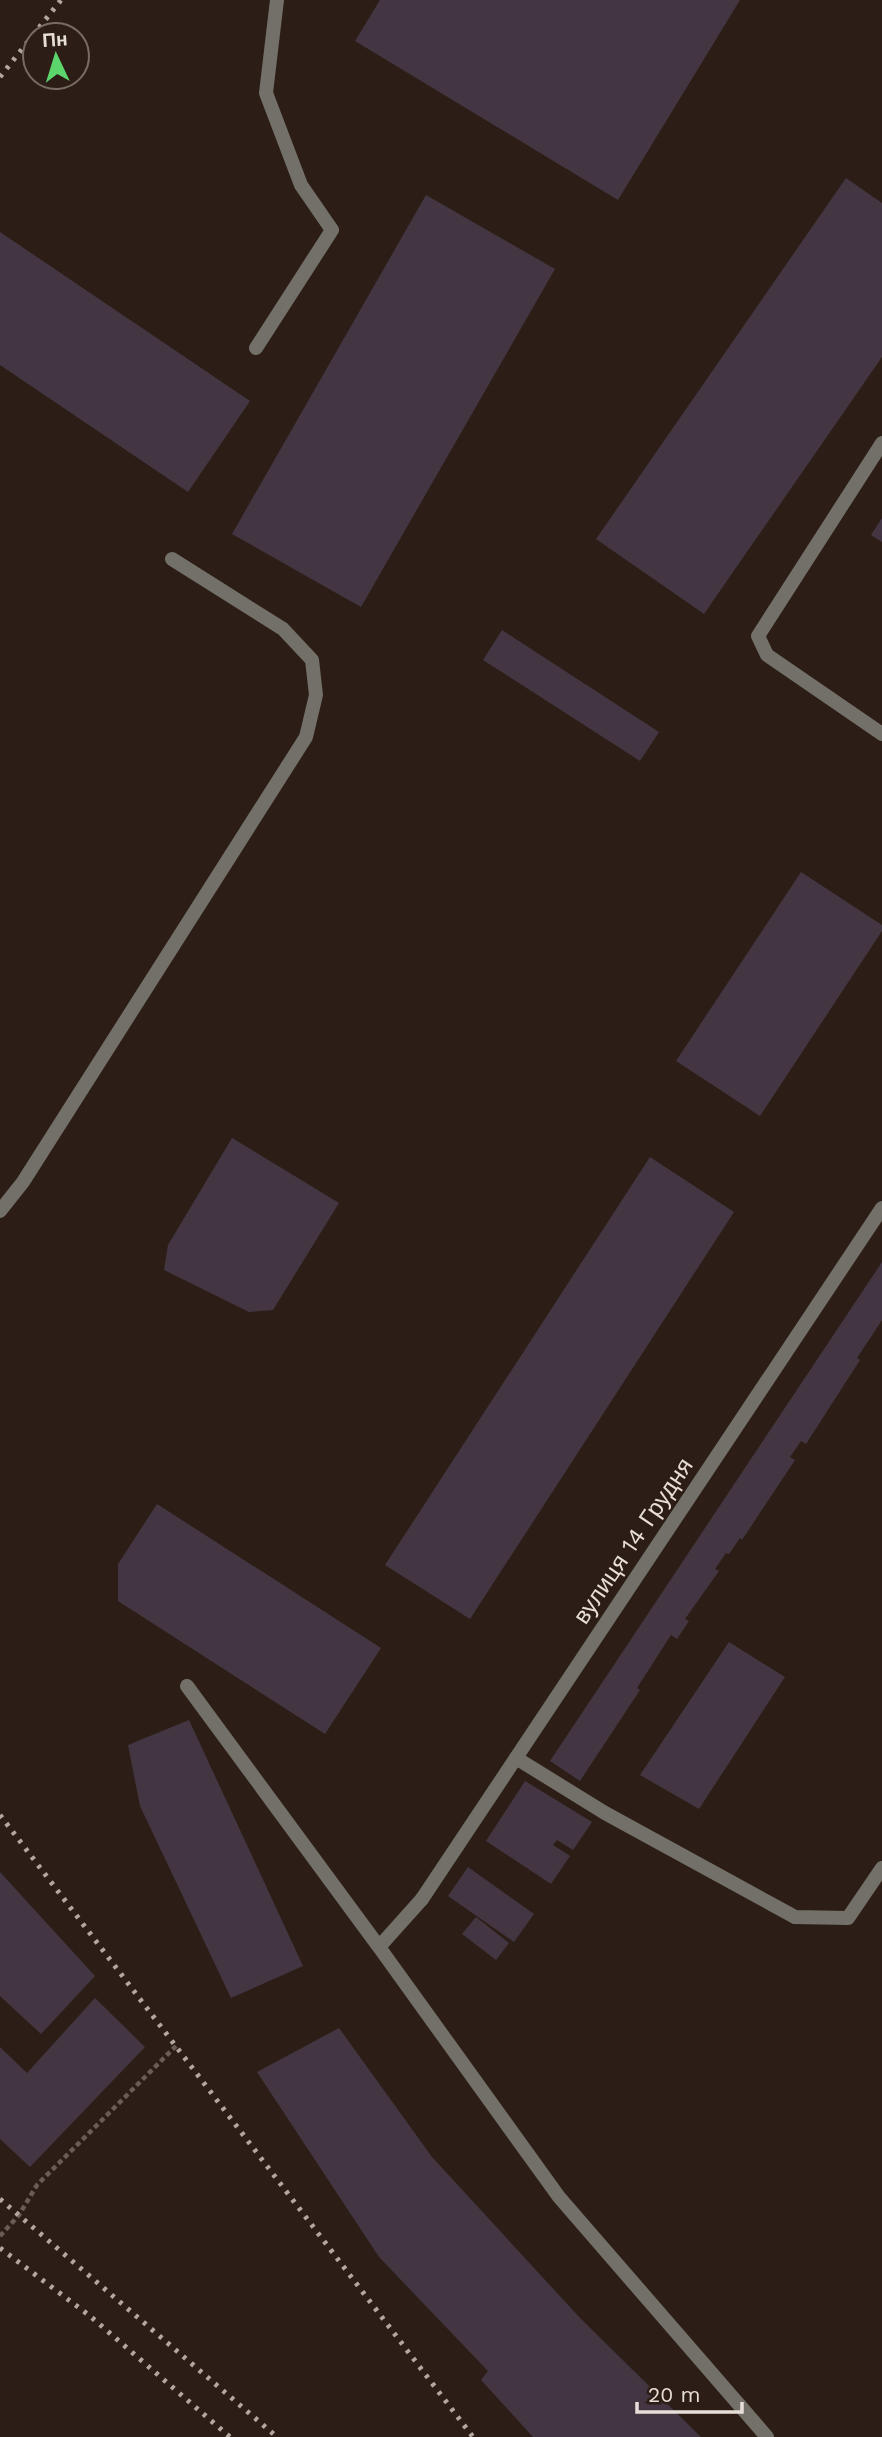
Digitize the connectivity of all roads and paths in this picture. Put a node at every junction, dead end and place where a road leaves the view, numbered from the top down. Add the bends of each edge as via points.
1 (277, 0) edge
2 (256, 348) dead end
3 (882, 443) edge
4 (172, 559) dead end
5 (882, 734) edge
6 (882, 1208) edge
7 (0, 1211) edge
8 (187, 1686) dead end
9 (516, 1758) junction
10 (882, 1868) edge
11 (379, 1947) junction
12 (176, 2046) dead end
13 (0, 2236) edge
14 (767, 2437) edge

1 - 2 street via 266,93 301,185 332,230
3 - 5 street via 758,636 767,654
4 - 7 street via 284,629 312,660 316,695 306,737 23,1182
6 - 9 street, вулиця 14 Грудня
8 - 11 street
9 - 10 street via 604,1813 794,1917 848,1919
9 - 11 street, вулиця 14 Грудня via 422,1899
11 - 14 street via 559,2197
12 - 13 path via 37,2185

